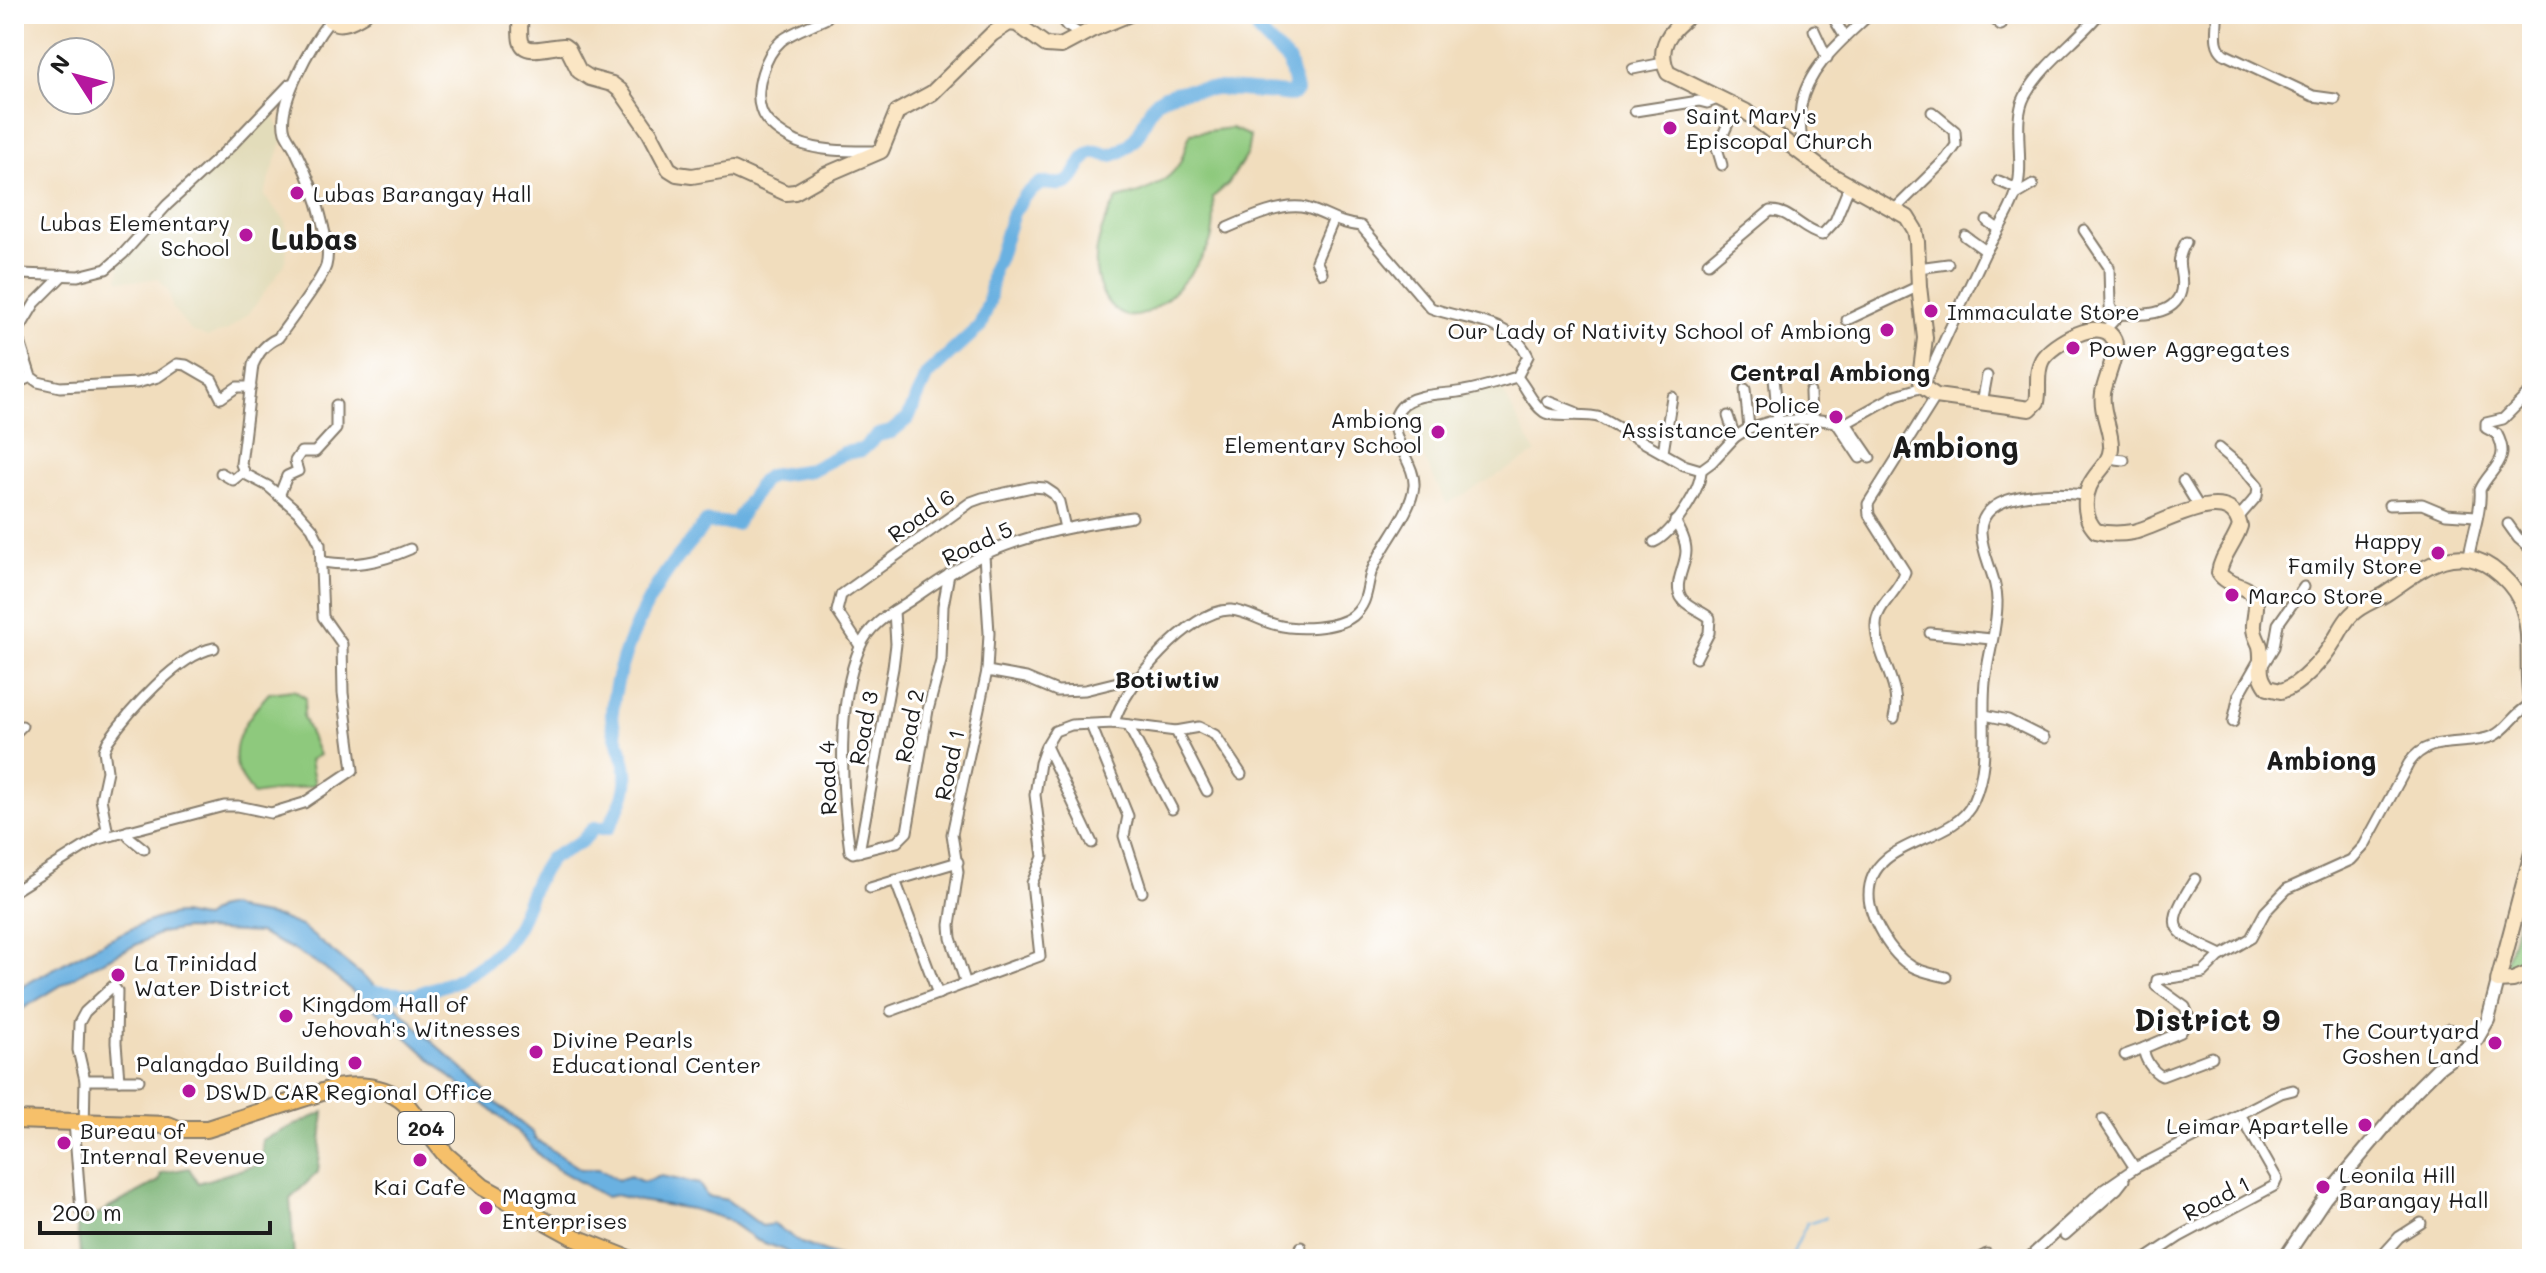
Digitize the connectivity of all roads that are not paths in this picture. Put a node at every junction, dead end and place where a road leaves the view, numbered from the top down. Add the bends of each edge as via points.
1 (364, 14) edge
2 (520, 14) edge
3 (830, 14) edge
4 (1057, 14) edge
5 (1130, 14) edge
6 (1691, 14) edge
7 (1831, 14) edge
8 (1858, 14) edge
9 (1870, 14) edge
10 (1988, 14) edge
11 (2099, 14) edge
12 (2217, 14) edge
13 (329, 17) edge
14 (2001, 25) dead end
15 (1854, 29) junction
16 (1814, 30) dead end
17 (1082, 35) junction
18 (1845, 37) junction
19 (1827, 58) junction
20 (1663, 63) junction
21 (1633, 69) dead end
22 (292, 82) junction
23 (1720, 98) junction
24 (2335, 99) dead end
25 (1736, 106) junction
26 (1635, 111) dead end
27 (1932, 112) dead end
28 (881, 151) junction
29 (1804, 157) junction
30 (1722, 165) dead end
31 (1999, 181) dead end
32 (2033, 185) dead end
33 (1849, 187) junction
34 (2017, 192) junction
35 (1895, 209) junction
36 (1333, 221) junction
37 (1987, 221) dead end
38 (1227, 228) dead end
39 (1998, 229) junction
40 (2084, 230) dead end
41 (1965, 236) dead end
42 (2186, 242) dead end
43 (1986, 251) junction
44 (1708, 263) dead end
45 (1948, 264) dead end
46 (1918, 268) junction
47 (1322, 273) dead end
48 (63, 275) junction
49 (14, 277) edge
50 (1919, 286) junction
51 (2116, 317) junction
52 (1847, 320) dead end
53 (2105, 330) junction
54 (14, 337) edge
55 (1987, 376) dead end
56 (31, 377) junction
57 (1517, 377) junction
58 (1774, 378) dead end
59 (14, 384) edge
60 (251, 387) junction
61 (1923, 387) junction
62 (1745, 389) dead end
63 (1810, 392) dead end
64 (1936, 396) junction
65 (2526, 396) dead end
66 (1672, 397) dead end
67 (1547, 401) dead end
68 (1982, 403) junction
69 (336, 405) dead end
70 (1578, 413) junction
71 (1728, 416) dead end
72 (1811, 419) junction
73 (1778, 421) junction
74 (1841, 422) junction
75 (1749, 428) junction
76 (1735, 437) junction
77 (2219, 448) dead end
78 (1663, 452) junction
79 (1865, 458) dead end
80 (2108, 458) junction
81 (2124, 460) dead end
82 (1701, 470) junction
83 (244, 471) junction
84 (221, 473) dead end
85 (2183, 481) dead end
86 (2085, 495) junction
87 (279, 496) junction
88 (2389, 505) dead end
89 (2210, 507) junction
90 (2476, 516) junction
91 (1132, 517) dead end
92 (2238, 518) junction
93 (1675, 521) junction
94 (2508, 524) dead end
95 (1065, 528) junction
96 (1654, 542) dead end
97 (410, 549) dead end
98 (2532, 550) edge
99 (984, 555) junction
100 (2469, 556) junction
101 (323, 562) junction
102 (949, 574) junction
103 (2304, 587) dead end
104 (894, 611) junction
105 (1930, 633) dead end
106 (1991, 639) junction
107 (860, 646) junction
108 (214, 648) dead end
109 (1696, 658) dead end
110 (2260, 663) junction
111 (987, 671) junction
112 (1138, 677) junction
113 (2532, 704) edge
114 (1985, 715) junction
115 (1894, 718) dead end
116 (2233, 722) dead end
117 (1114, 723) junction
118 (1091, 725) junction
119 (1128, 725) junction
120 (22, 726) dead end
121 (1176, 731) junction
122 (14, 734) edge
123 (2044, 738) dead end
124 (1046, 746) junction
125 (1241, 774) dead end
126 (1207, 791) dead end
127 (1172, 809) dead end
128 (128, 831) junction
129 (95, 840) junction
130 (1092, 843) dead end
131 (144, 849) dead end
132 (859, 852) junction
133 (2532, 853) edge
134 (958, 862) junction
135 (2195, 879) dead end
136 (895, 880) junction
137 (870, 888) dead end
138 (14, 891) edge
139 (1142, 892) dead end
140 (2222, 955) junction
141 (2528, 973) edge
142 (2498, 975) junction
143 (1946, 977) dead end
144 (965, 981) junction
145 (938, 994) junction
146 (891, 1011) dead end
147 (2448, 1029) dead end
148 (2477, 1039) junction
149 (2144, 1048) junction
150 (2125, 1055) dead end
151 (2212, 1057) dead end
152 (85, 1080) junction
153 (119, 1080) junction
154 (139, 1080) dead end
155 (2293, 1090) dead end
156 (2240, 1114) junction
157 (2103, 1119) dead end
158 (14, 1120) edge
159 (79, 1127) junction
160 (14, 1129) edge
161 (2132, 1171) junction
162 (81, 1212) dead end
163 (2421, 1223) dead end
164 (2065, 1235) dead end
165 (1301, 1247) dead end
166 (586, 1251) edge
167 (1987, 1254) dead end
168 (629, 1259) edge
169 (1297, 1259) edge
170 (1977, 1259) edge
171 (2027, 1259) edge
172 (2146, 1259) edge
173 (2284, 1259) edge
174 (2379, 1259) edge

1 - 13 main road via 340,24
2 - 28 main road via 524,47 564,46 579,71 621,91 677,174 733,169 786,193 795,192
3 - 28 street via 774,50 762,75 760,109 766,120 797,142
4 - 17 street
5 - 17 main road
6 - 20 main road via 1667,37
7 - 18 street
8 - 15 street
9 - 15 street
10 - 14 street
11 - 34 street via 2046,67 2024,99
12 - 24 street via 2216,39 2224,54 2313,96
13 - 22 street
15 - 18 street
16 - 19 street
17 - 28 main road via 1052,47 1017,24 1002,27 932,93 897,112
18 - 19 street
19 - 29 street via 1801,101
20 - 21 street
20 - 23 main road via 1675,78
22 - 48 street via 106,269
22 - 60 street via 286,133 319,209 326,268 278,338 258,354
23 - 25 main road
23 - 26 street
25 - 29 main road
25 - 30 street via 1717,148
27 - 35 street via 1955,131 1956,145
29 - 33 main road
31 - 34 street
32 - 34 street
33 - 35 main road
33 - 44 street via 1835,221 1822,235 1770,211
34 - 39 street
35 - 46 main road via 1915,230
36 - 38 street via 1301,207 1265,213
36 - 47 street via 1316,261
36 - 57 street via 1361,226 1431,308 1485,321 1523,345 1528,356
37 - 39 street
39 - 43 street
40 - 51 street via 2109,267 2110,306
41 - 43 street
42 - 51 street via 2178,259 2181,291 2175,302 2141,317
43 - 61 street
45 - 46 street
46 - 50 main road
48 - 49 street
48 - 54 street via 35,303
50 - 52 street
50 - 61 main road
51 - 53 street
53 - 68 main road via 2090,330 2048,351 2039,367 2034,407
53 - 80 main road via 2116,345 2103,397
54 - 56 street
55 - 68 street
56 - 59 street
56 - 60 street via 60,387 137,383 177,364 212,380 221,398 242,385
57 - 70 street via 1545,413
57 - 112 street via 1415,399 1399,408 1396,434 1414,487 1376,563 1367,598 1355,614 1335,625 1295,628 1232,610 1219,612 1178,637
58 - 73 street
60 - 83 street
61 - 64 main road
61 - 74 street
62 - 75 street
63 - 72 street
64 - 68 main road
64 - 115 street via 1868,504 1869,515 1905,572 1876,626 1897,701
65 - 90 street via 2508,416 2486,422 2503,448 2496,470 2480,490
66 - 78 street
67 - 70 street
69 - 87 street via 336,429 315,452 301,452 295,461 298,471 287,476
70 - 78 street via 1601,418
71 - 76 street
72 - 73 street
72 - 74 street
73 - 75 street
74 - 79 street
75 - 76 street
76 - 82 street
77 - 92 street via 2258,486 2257,496
78 - 82 street
80 - 81 street
80 - 86 main road
82 - 93 street via 1697,490
83 - 84 street via 233,480
83 - 87 street
85 - 89 street
86 - 89 main road via 2087,518 2101,532 2132,532
86 - 106 street via 2030,494 2002,503 1987,517 1981,534 1998,599
87 - 101 street via 312,528
88 - 90 street via 2422,504 2446,514
89 - 92 main road
90 - 100 street
91 - 95 street, Road 5
92 - 110 main road via 2238,533 2219,573 2224,581 2253,595
93 - 96 street
93 - 109 street via 1686,550 1679,592 1687,604 1710,618
94 - 98 street
95 - 99 street, Road 5
95 - 107 street, Road 6 via 1059,502 1045,488 971,502 841,595 837,611
97 - 101 street via 371,563
99 - 102 street, Road 5
99 - 111 street, Road 1
100 - 110 main road via 2436,562 2359,607 2318,661 2287,689 2268,688 2260,677
100 - 113 main road via 2501,575 2520,601 2528,631
101 - 128 street via 323,617 342,644 353,771 304,803 271,813 224,806
102 - 104 street, Road 5
102 - 132 street, Road 2 via 941,661 907,832 897,842
103 - 110 street via 2278,624 2274,647
104 - 107 street, Road 5 via 876,623
104 - 132 street, Road 3 via 893,668
105 - 106 street
106 - 114 street
107 - 132 street, Road 4 via 843,736 848,839 851,853
108 - 129 street via 170,671 108,741 101,799 107,829
110 - 116 street via 2239,695
111 - 112 street via 1057,691
111 - 134 street, Road 1 via 952,834
112 - 117 street
113 - 140 street via 2494,736 2419,751 2358,854 2287,889 2265,912 2251,938
114 - 123 street
114 - 143 street via 1985,756 1966,813 1886,860 1870,883 1870,905 1898,954 1915,969
117 - 118 street
117 - 119 street
118 - 124 street via 1062,727
118 - 139 street via 1128,816 1124,836
119 - 121 street
119 - 127 street
120 - 122 street
121 - 125 street via 1209,731
121 - 126 street
124 - 130 street
124 - 144 street via 1035,795 1043,857 1032,883 1040,956
128 - 129 street
128 - 131 street
129 - 138 street
133 - 142 main road
134 - 136 street
134 - 144 street, Road 1 via 950,925
135 - 140 street via 2174,918 2187,938
136 - 137 street
136 - 145 street
140 - 149 street via 2197,976 2157,980 2156,986 2188,1011 2188,1023 2181,1032
141 - 142 main road
142 - 148 street via 2488,1020
144 - 145 street
145 - 146 street
147 - 148 street
148 - 173 street via 2413,1093 2325,1198
149 - 150 street
149 - 151 street via 2154,1071 2162,1076
152 - 153 street
152 - 153 street via 79,1023 113,986
152 - 159 street
153 - 154 street
155 - 156 street
156 - 161 street
156 - 172 street, Road 1 via 2273,1169 2274,1186
157 - 161 street
158 - 159 highway, 204
159 - 160 highway, 204
159 - 162 street
159 - 166 highway, 204 via 215,1127 335,1088 381,1089 398,1096 446,1155 475,1181
161 - 164 street
161 - 171 street via 2103,1190
163 - 174 street
165 - 169 street
166 - 168 highway, 204
167 - 170 street

